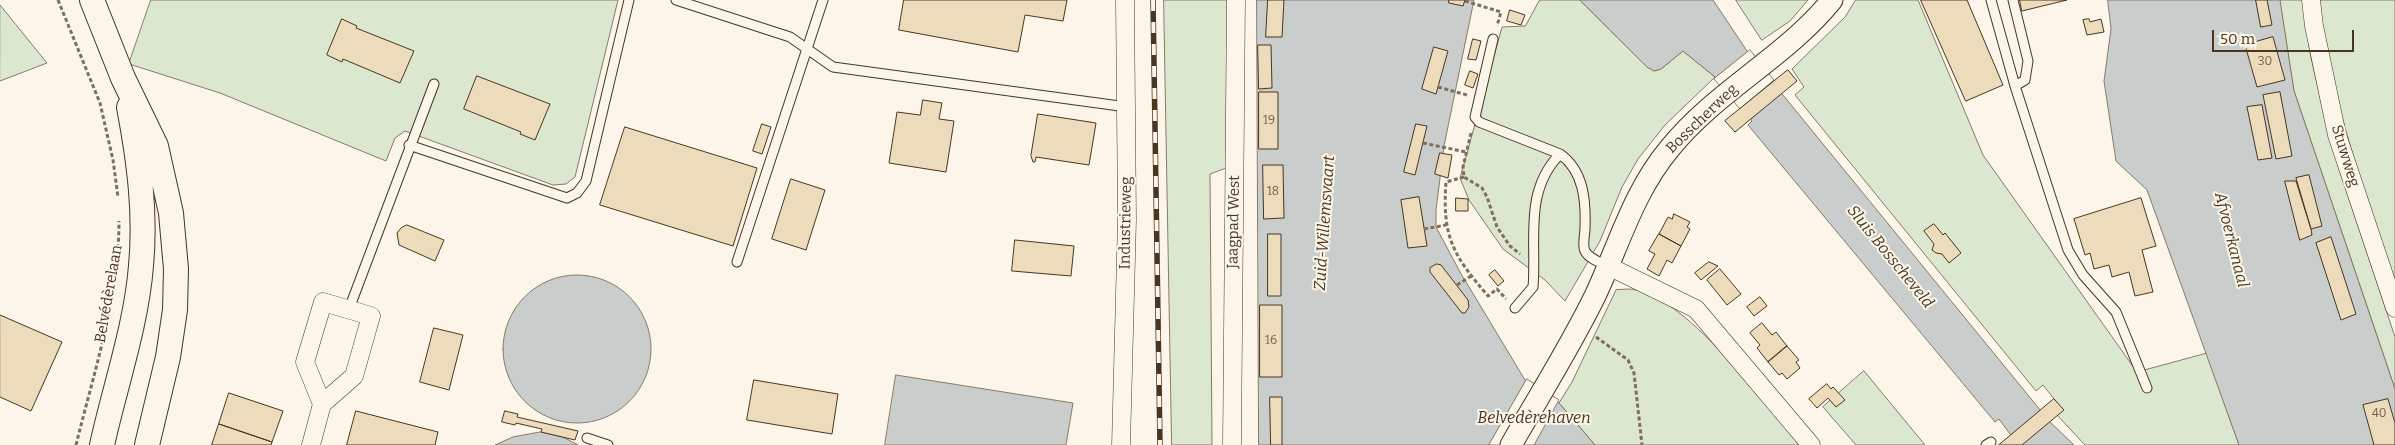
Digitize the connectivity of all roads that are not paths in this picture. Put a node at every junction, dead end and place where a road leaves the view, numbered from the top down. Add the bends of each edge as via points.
1 (92, 0) edge
2 (629, 0) edge
3 (676, 0) edge
4 (823, 0) edge
5 (1125, 0) edge
6 (1236, 0) edge
7 (1832, 0) edge
8 (1991, 0) edge
9 (2013, 0) edge
10 (2311, 0) edge
11 (1493, 39) road end
12 (807, 50) junction
13 (124, 78) junction
14 (434, 84) dead end
15 (2015, 86) junction
16 (1127, 107) junction
17 (409, 145) junction
18 (1560, 154) junction
19 (737, 262) dead end
20 (1608, 266) junction
21 (1515, 308) dead end
22 (2395, 308) edge
23 (349, 310) junction
24 (2147, 388) dead end
25 (322, 404) junction
26 (587, 438) dead end
27 (102, 445) edge
28 (148, 445) edge
29 (311, 445) edge
30 (608, 445) edge
31 (1121, 445) edge
32 (1232, 445) edge
33 (1511, 445) edge
34 (1811, 445) edge

1 - 13 main road, Belvédèrelaan
2 - 17 lane via 586,181 577,193 567,198
3 - 12 lane via 790,37
4 - 12 lane
5 - 16 street, Industrieweg
6 - 32 street, Jaagpad West
7 - 20 street, Bosscherweg via 1812,23 1681,134 1648,178 1630,210
8 - 15 lane
9 - 15 lane via 2028,61 2025,80
10 - 22 street, Stuwweg via 2337,135
11 - 18 lane via 1475,117 1479,122
12 - 16 lane via 833,67
12 - 19 lane
13 - 27 main road, Belvédèrelaan via 141,184 143,248 133,318
13 - 28 main road, Belvédèrelaan via 162,166 171,213 176,269 173,334
14 - 17 lane
15 - 24 lane via 2068,250 2083,275 2116,312
16 - 31 street, Industrieweg
17 - 23 lane
18 - 20 lane via 1573,167 1581,182 1585,252
18 - 21 lane via 1546,170 1535,201 1533,287
20 - 33 street, Bosscherweg via 1568,346
20 - 34 street via 1696,309
23 - 25 street via 371,316 354,376
23 - 25 street via 323,302 305,362
25 - 29 street
26 - 30 lane

